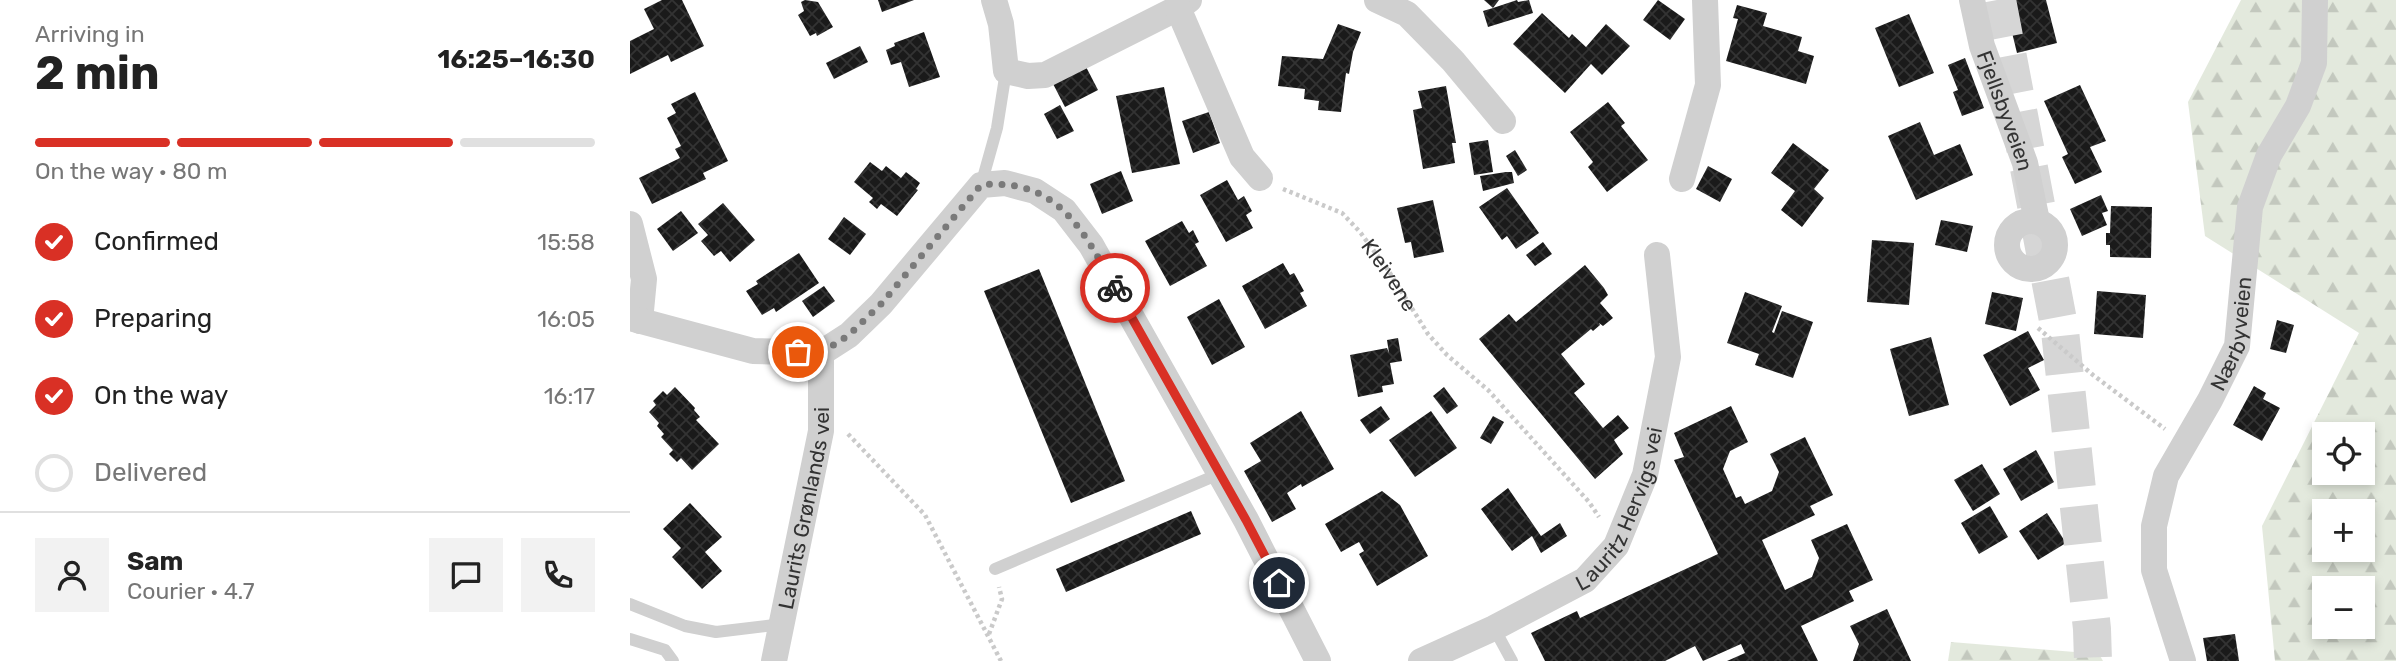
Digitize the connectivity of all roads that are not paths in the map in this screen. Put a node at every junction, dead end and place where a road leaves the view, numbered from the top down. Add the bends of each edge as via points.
1 (994, 0) edge
2 (1377, 0) edge
3 (1706, 0) edge
4 (1972, 0) edge
5 (2315, 0) edge
6 (1184, 4) edge
7 (1006, 71) junction
8 (1503, 121) dead end
9 (1260, 178) road end
10 (1682, 180) dead end
11 (981, 185) junction
12 (2037, 221) dead end
13 (630, 224) edge
14 (1657, 254) dead end
15 (635, 320) edge
16 (821, 353) junction
17 (1219, 474) junction
18 (995, 569) road end
19 (630, 604) edge
20 (782, 624) junction
21 (1493, 628) junction
22 (630, 639) edge
23 (655, 654) edge
24 (673, 661) edge
25 (774, 661) edge
26 (1318, 661) edge
27 (1421, 661) edge
28 (1512, 661) edge
29 (2183, 661) edge

1 - 7 street
2 - 8 street via 1407,14
3 - 10 street via 1708,85
4 - 12 street, Fjellsbyveien via 1982,46 2025,163
5 - 29 street, Nærbyveien via 2315,63 2298,106 2269,155 2250,207 2237,346 2166,476 2154,526 2154,570
6 - 7 street via 1045,75
6 - 9 street via 1242,157
7 - 11 lane
11 - 16 street via 881,304 849,335
11 - 17 street via 1005,183 1035,191 1064,210 1091,245
13 - 15 street via 644,279
14 - 21 street, Lauritz Hervigs vei via 1668,357 1645,475 1616,546 1585,580
15 - 16 street via 753,351
16 - 20 street, Laurits Grønlands vei via 821,431
17 - 18 lane
17 - 26 street
19 - 20 lane via 685,626 716,632
20 - 25 street, Laurits Grønlands vei
21 - 27 street, Lauritz Hervigs vei
21 - 28 lane
22 - 23 lane
23 - 24 lane via 665,650

